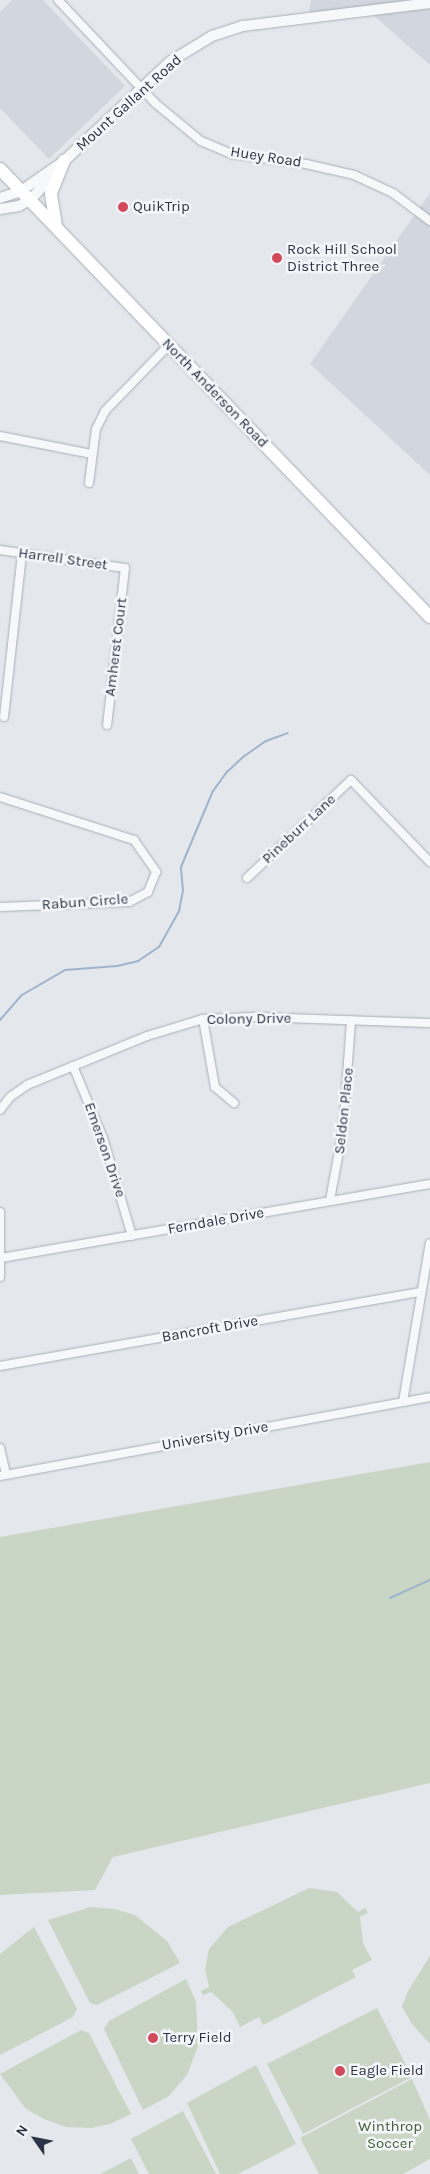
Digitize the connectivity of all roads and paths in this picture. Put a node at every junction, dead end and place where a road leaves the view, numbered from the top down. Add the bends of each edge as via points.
1 (58, 0) edge
2 (430, 3) edge
3 (142, 87) junction
4 (64, 161) junction
5 (0, 168) edge
6 (25, 196) junction
7 (0, 198) edge
8 (0, 209) edge
9 (430, 221) edge
10 (57, 228) junction
11 (168, 346) junction
12 (0, 436) edge
13 (92, 454) junction
14 (90, 483) dead end
15 (0, 550) edge
16 (22, 553) junction
17 (125, 568) joint
18 (430, 617) edge
19 (4, 717) dead end
20 (107, 725) dead end
21 (0, 797) edge
22 (430, 862) edge
23 (246, 878) dead end
24 (0, 906) edge
25 (202, 1020) junction
26 (351, 1020) junction
27 (430, 1022) edge
28 (74, 1066) junction
29 (234, 1103) dead end
30 (0, 1110) edge
31 (430, 1184) edge
32 (330, 1200) junction
33 (0, 1212) edge
34 (132, 1236) junction
35 (430, 1243) edge
36 (1, 1258) junction
37 (0, 1277) edge
38 (421, 1292) junction
39 (0, 1366) edge
40 (430, 1397) edge
41 (403, 1402) junction
42 (0, 1448) edge
43 (3, 1475) edge

1 - 3 street, Huey Road
2 - 3 street, Mount Gallant Road via 244,26 212,36 179,56
3 - 4 street, Mount Gallant Road
3 - 9 street, Huey Road via 201,141 232,154 306,164 354,175 393,193
4 - 6 street, Mount Gallant Road
4 - 10 main road via 51,193
5 - 6 main road, North Anderson Road
6 - 7 street, Mount Gallant Road
6 - 8 street, Mount Gallant Road via 19,206
6 - 10 main road, North Anderson Road
10 - 11 main road, North Anderson Road
11 - 13 street via 105,411 96,429
11 - 18 main road, North Anderson Road
12 - 13 street
13 - 14 street
15 - 16 street, Harrell Street
16 - 17 street, Harrell Street
16 - 19 street
17 - 20 street, Amherst Court
21 - 24 street, Rabun Circle via 134,840 156,872 148,892 129,902
22 - 23 street, Pineburr Lane via 352,780
25 - 26 street, Colony Drive via 255,1017
25 - 28 street, Colony Drive via 170,1028
25 - 29 street via 215,1087
26 - 27 street, Colony Drive
26 - 32 street, Seldon Place via 343,1130
28 - 30 street, Colony Drive via 27,1084
28 - 34 street, Emerson Drive via 103,1138
31 - 32 street, Ferndale Drive
32 - 34 street, Ferndale Drive
33 - 36 street
34 - 36 street, Ferndale Drive
35 - 38 street
36 - 37 street
38 - 39 street, Bancroft Drive
38 - 41 street
40 - 41 street, University Drive
41 - 43 street, University Drive
42 - 43 street

